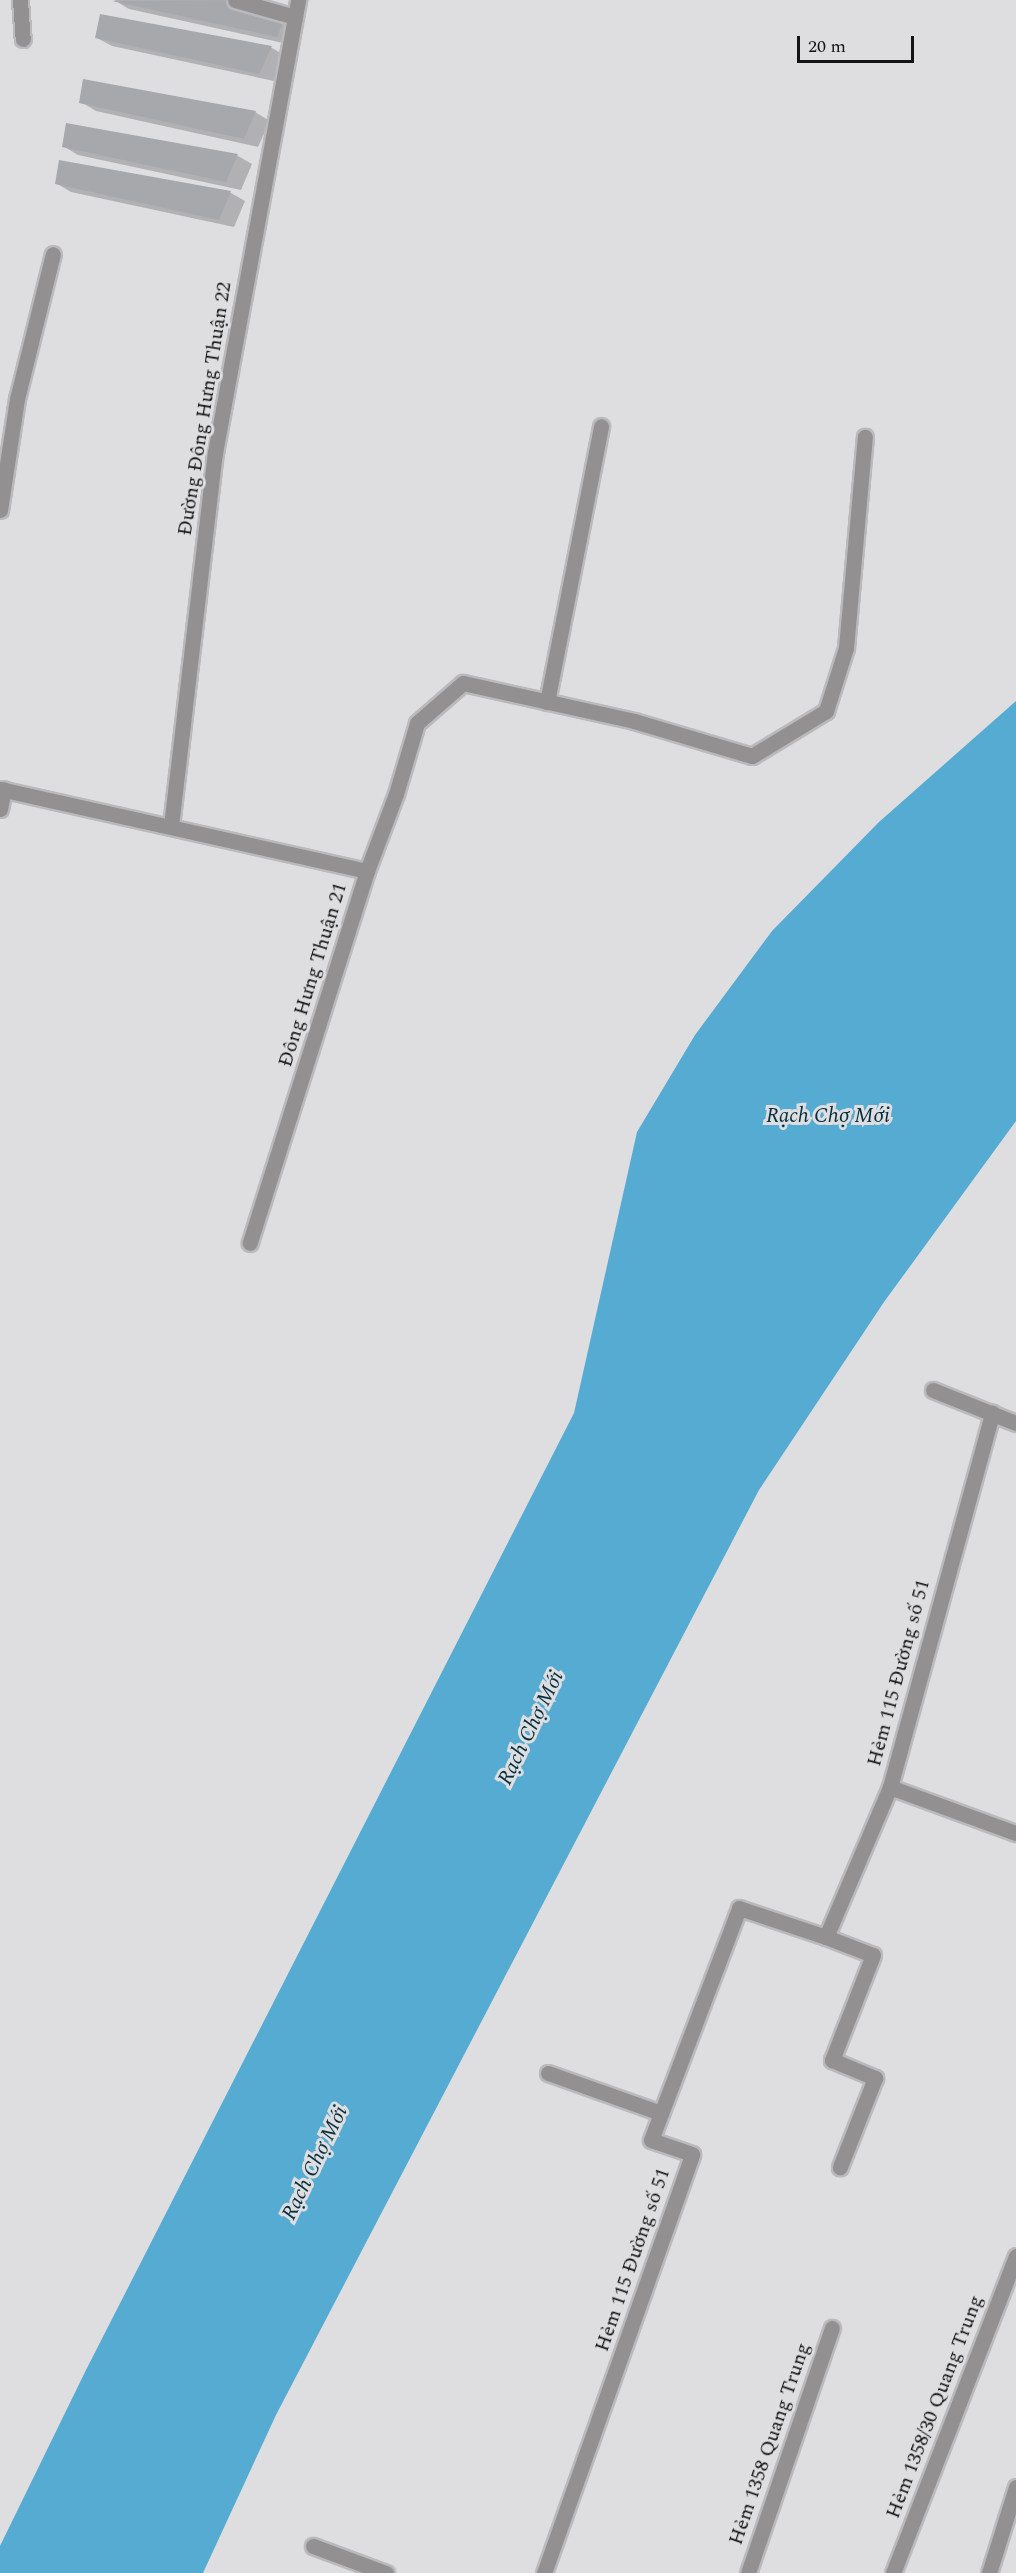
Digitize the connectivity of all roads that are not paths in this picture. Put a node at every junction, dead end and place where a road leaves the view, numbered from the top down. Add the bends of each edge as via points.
1 (20, 0) edge
2 (235, 0) edge
3 (298, 0) edge
4 (295, 17) junction
5 (23, 39) dead end
6 (53, 254) dead end
7 (601, 426) dead end
8 (865, 437) dead end
9 (0, 510) edge
10 (547, 702) junction
11 (2, 789) edge
12 (0, 809) edge
13 (171, 826) junction
14 (367, 871) junction
15 (250, 1243) dead end
16 (933, 1390) dead end
17 (992, 1413) junction
18 (1016, 1423) edge
19 (890, 1787) junction
20 (1016, 1833) edge
21 (826, 1937) junction
22 (548, 2073) dead end
23 (661, 2113) junction
24 (840, 2166) dead end
25 (1016, 2256) edge
26 (832, 2328) dead end
27 (1016, 2487) edge
28 (313, 2546) dead end
29 (386, 2573) edge
30 (544, 2573) edge
31 (748, 2573) edge
32 (893, 2573) edge
33 (989, 2573) edge

1 - 5 street
2 - 4 street
3 - 4 street, Đường Đông Hưng Thuận 22
4 - 13 street, Đường Đông Hưng Thuận 22 via 215,453
6 - 9 street via 17,399
7 - 10 street
8 - 10 street via 846,648 826,711 752,756 634,721
10 - 14 street via 463,683 417,723
11 - 12 street
11 - 13 street, Đông Hưng Thuận 21
13 - 14 street, Đông Hưng Thuận 21
14 - 15 street, Đông Hưng Thuận 21
16 - 17 street
17 - 18 street
17 - 19 street, Hẻm 115 Đường số 51
19 - 20 street
19 - 21 street, Hẻm 115 Đường số 51
21 - 23 street, Hẻm 115 Đường số 51 via 739,1908
21 - 24 street, Hẻm 115 Đường số 51 via 873,1955 832,2060 875,2078
22 - 23 street
23 - 30 street, Hẻm 115 Đường số 51 via 651,2140 692,2154
25 - 32 street, Hẻm 1358/30 Quang Trung
26 - 31 street, Hẻm 1358 Quang Trung
27 - 33 street
28 - 29 street

